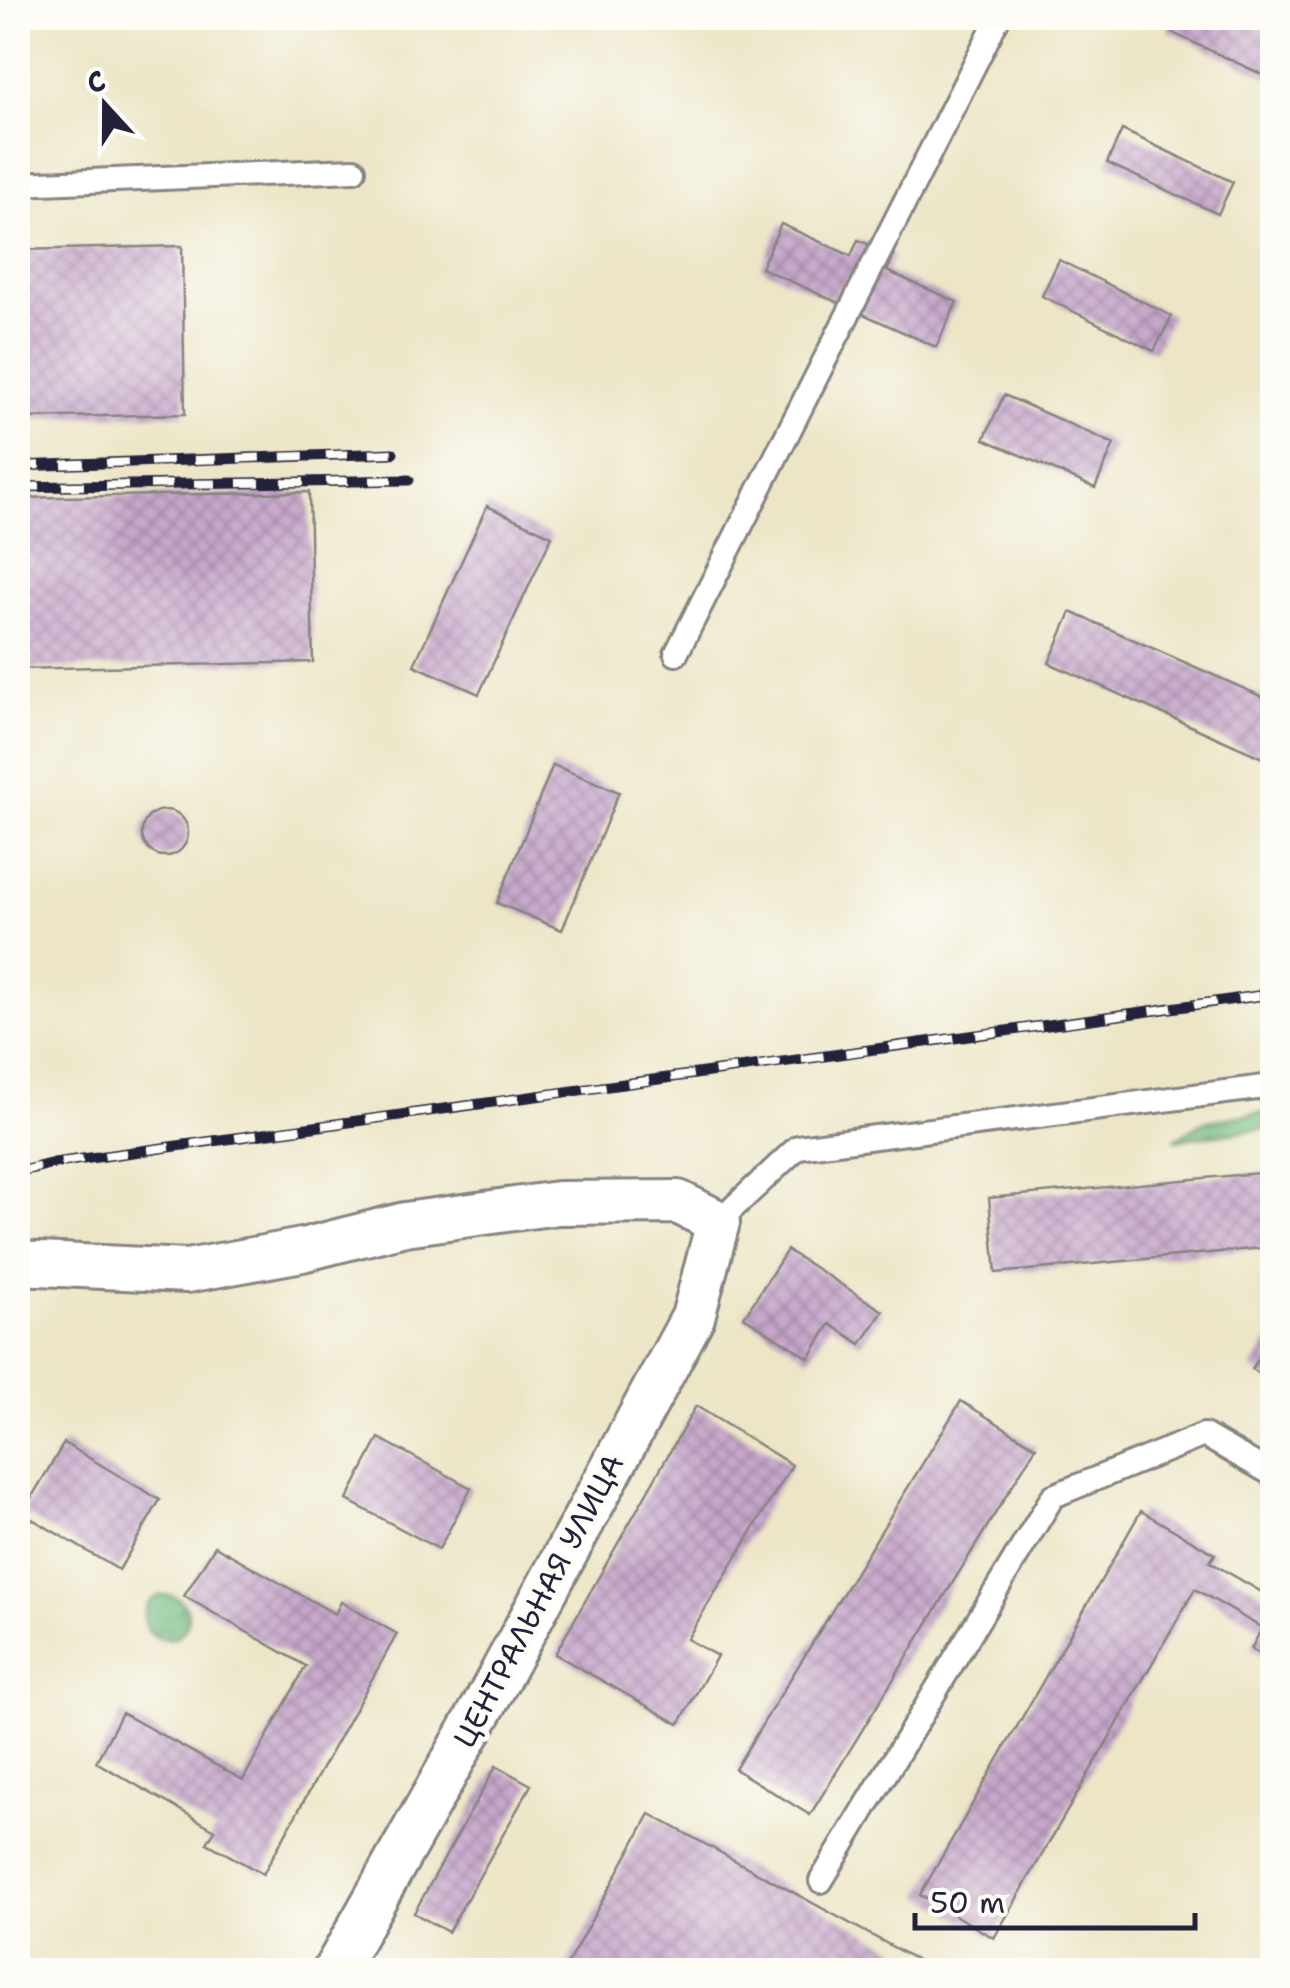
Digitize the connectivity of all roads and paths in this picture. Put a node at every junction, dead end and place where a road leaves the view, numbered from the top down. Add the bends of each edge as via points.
1 (998, 18) edge
2 (354, 170) dead end
3 (18, 184) edge
4 (676, 654) dead end
5 (1272, 1086) edge
6 (718, 1222) junction
7 (18, 1264) edge
8 (1272, 1474) edge
9 (821, 1881) dead end
10 (335, 1970) edge

1 - 4 lane
2 - 3 lane
5 - 6 lane via 798,1148
6 - 7 street via 678,1202 558,1202 405,1224 187,1271
6 - 10 street, ЦЕНТРАЛЬНАЯ УЛИЦА via 693,1316
8 - 9 lane via 1204,1435 1052,1496

